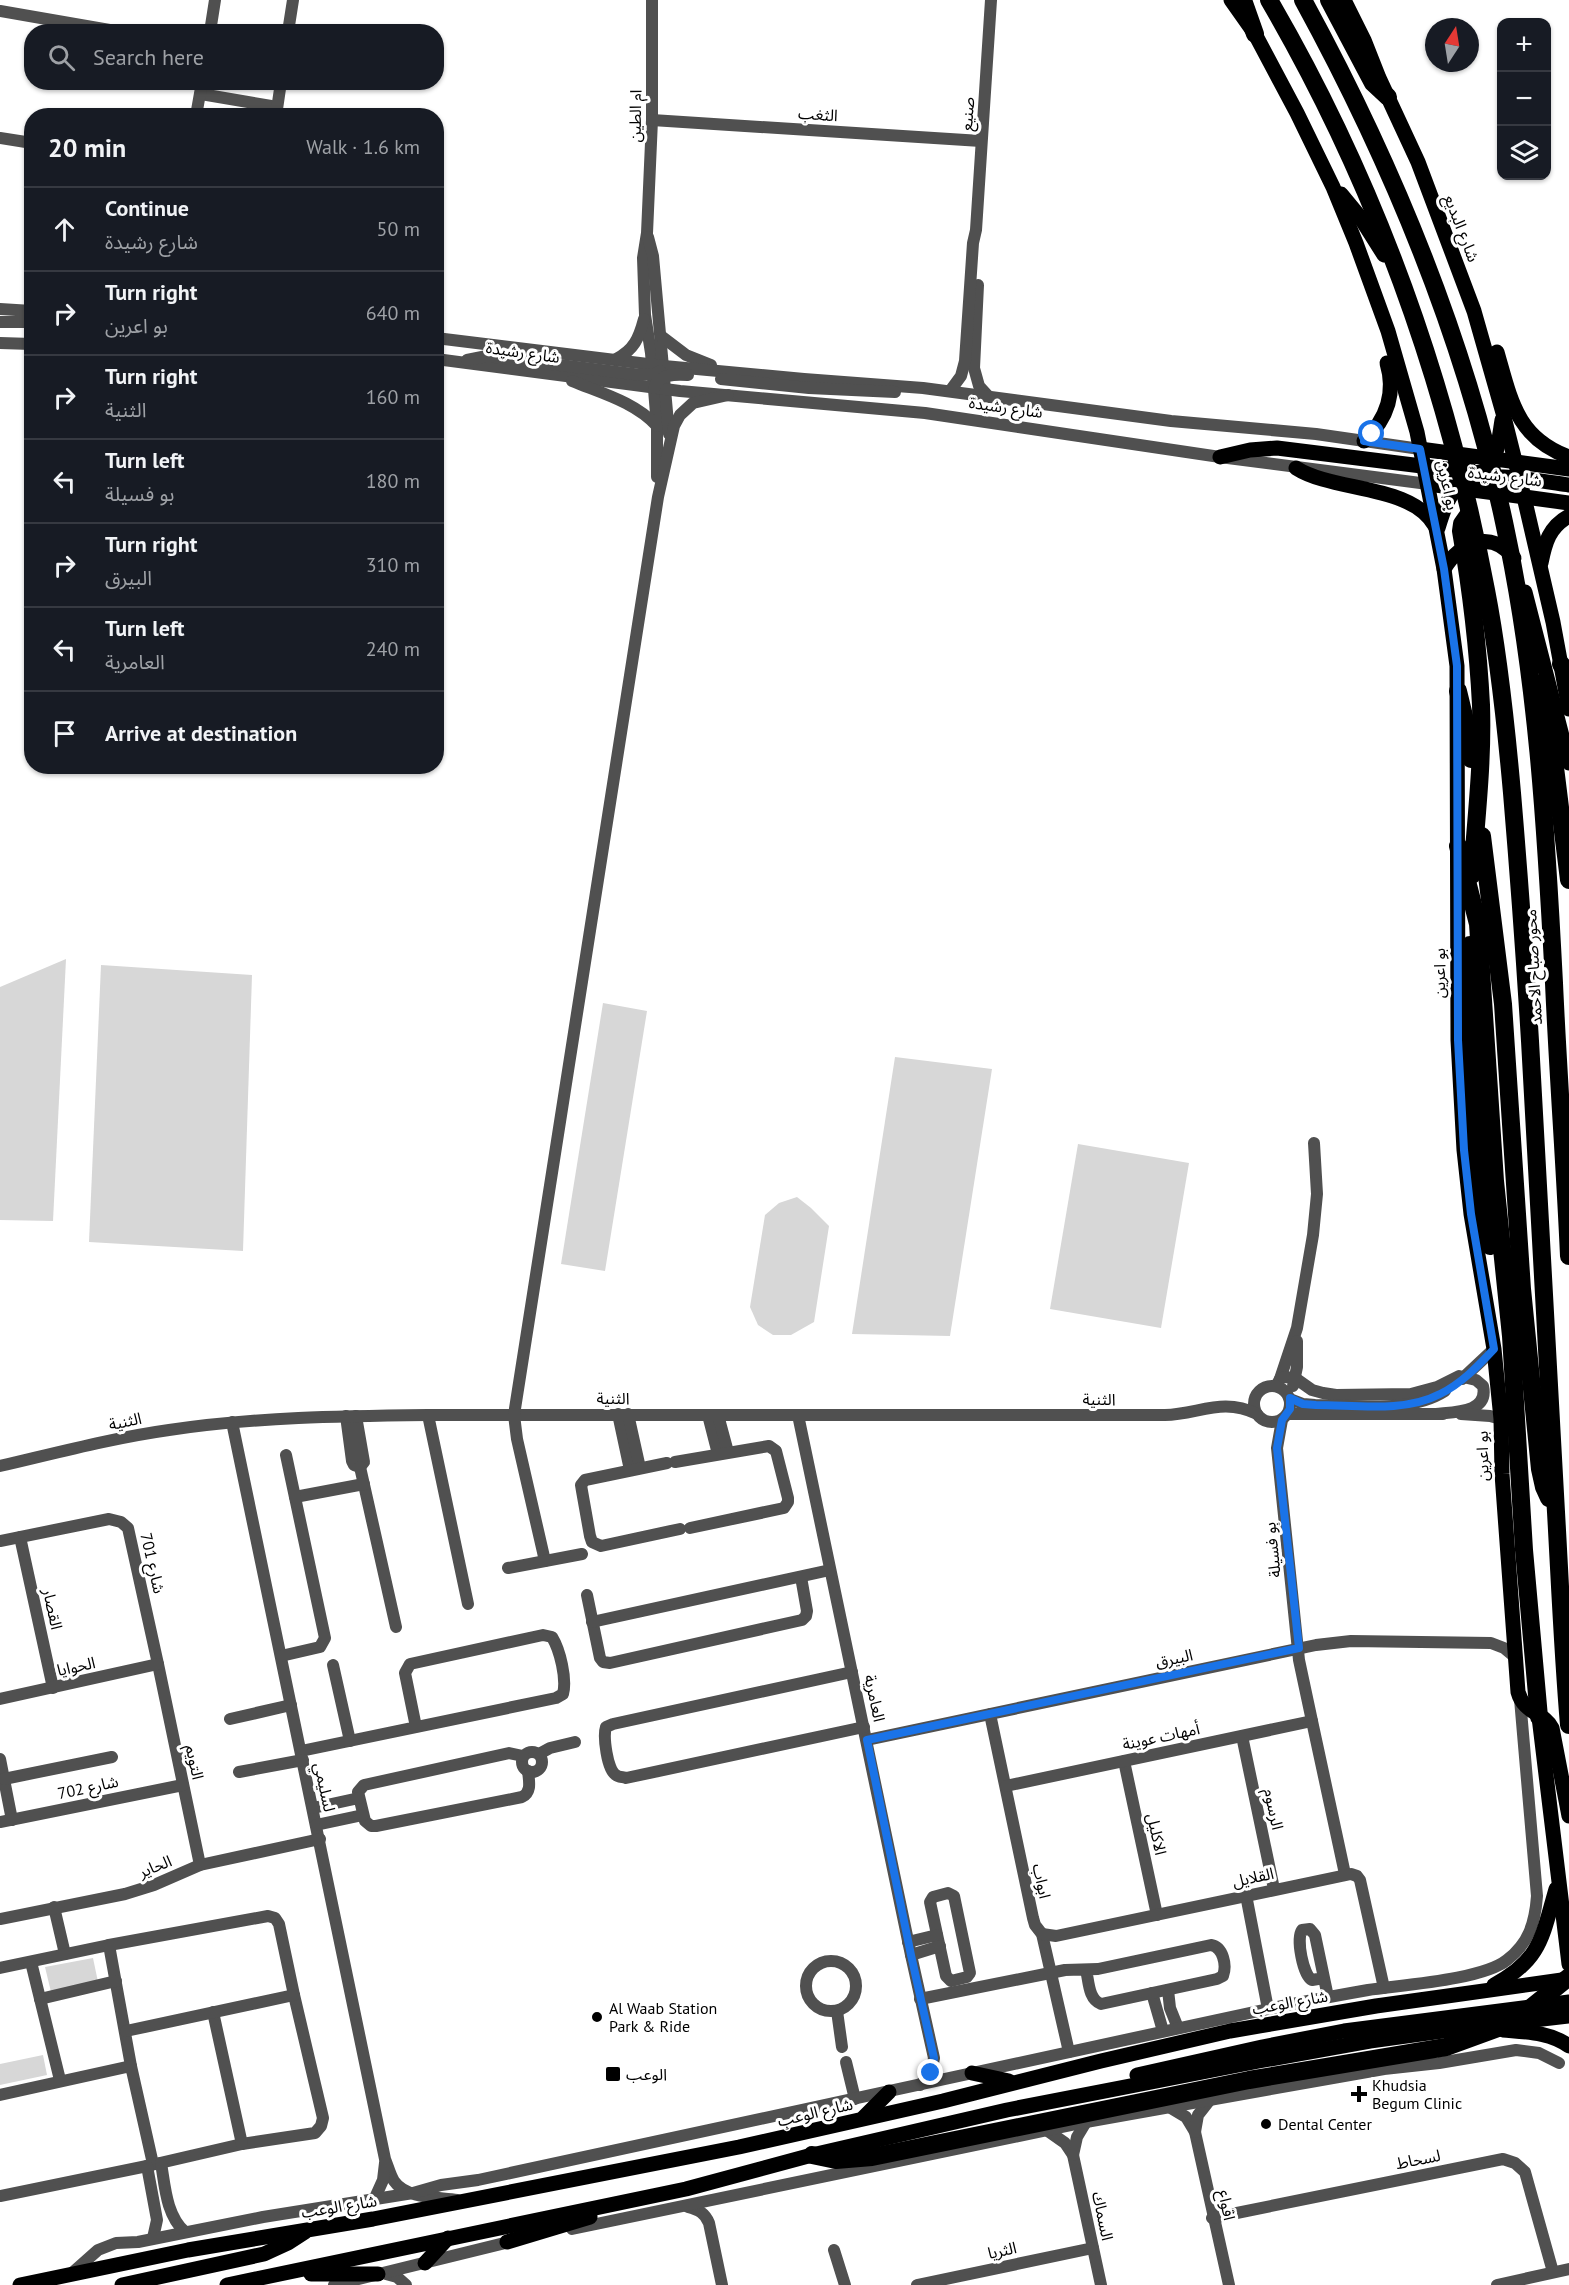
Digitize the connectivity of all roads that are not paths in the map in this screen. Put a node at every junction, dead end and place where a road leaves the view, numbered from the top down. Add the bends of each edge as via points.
1 (215, 0) edge
2 (293, 0) edge
3 (652, 0) edge
4 (991, 0) edge
5 (1231, 0) edge
6 (1243, 0) edge
7 (1269, 0) edge
8 (1303, 0) edge
9 (1329, 0) edge
10 (1344, 0) edge
11 (0, 11) edge
12 (75, 24) edge
13 (211, 24) edge
14 (289, 24) edge
15 (1255, 34) junction
16 (201, 90) edge
17 (208, 90) edge
18 (280, 90) edge
19 (1388, 97) junction
20 (197, 108) edge
21 (266, 108) edge
22 (277, 108) edge
23 (652, 120) junction
24 (0, 138) edge
25 (981, 141) junction
26 (24, 142) edge
27 (1333, 187) junction
28 (976, 230) junction
29 (647, 233) junction
30 (0, 309) edge
31 (24, 310) edge
32 (1474, 311) junction
33 (645, 315) junction
34 (0, 322) edge
35 (24, 322) edge
36 (1388, 331) junction
37 (661, 336) junction
38 (444, 339) edge
39 (0, 343) edge
40 (24, 344) edge
41 (616, 359) junction
42 (444, 360) edge
43 (462, 362) junction
44 (557, 375) junction
45 (658, 377) junction
46 (804, 380) junction
47 (923, 388) junction
48 (950, 391) junction
49 (728, 395) junction
50 (989, 397) junction
51 (1503, 413) junction
52 (657, 426) junction
53 (1364, 441) junction
54 (669, 447) junction
55 (1420, 449) junction
56 (1457, 454) junction
57 (1220, 457) junction
58 (1569, 458) edge
59 (1493, 459) junction
60 (1515, 462) junction
61 (1424, 466) junction
62 (1296, 468) junction
63 (1569, 469) edge
64 (1474, 474) junction
65 (1519, 479) junction
66 (1428, 484) junction
67 (1569, 485) edge
68 (1457, 488) junction
69 (658, 497) junction
70 (1524, 497) junction
71 (1569, 503) edge
72 (1470, 513) junction
73 (1569, 516) edge
74 (1437, 531) junction
75 (1540, 566) junction
76 (1444, 569) junction
77 (1565, 671) edge
78 (1530, 675) junction
79 (1458, 691) junction
80 (1569, 709) edge
81 (1561, 761) edge
82 (1569, 814) edge
83 (1458, 846) junction
84 (1569, 880) edge
85 (1314, 1143) dead end
86 (1569, 1256) edge
87 (1297, 1328) junction
88 (1494, 1349) junction
89 (1466, 1376) junction
90 (1295, 1378) junction
91 (1513, 1378) junction
92 (1278, 1383) junction
93 (1256, 1397) junction
94 (1289, 1398) junction
95 (1229, 1406) junction
96 (428, 1414) junction
97 (623, 1414) junction
98 (1436, 1414) junction
99 (514, 1415) junction
100 (713, 1415) junction
101 (798, 1415) junction
102 (351, 1416) junction
103 (1262, 1417) junction
104 (1285, 1417) junction
105 (1501, 1419) junction
106 (232, 1422) junction
107 (1277, 1448) junction
108 (723, 1453) junction
109 (286, 1455) dead end
110 (0, 1466) edge
111 (635, 1469) junction
112 (364, 1484) junction
113 (295, 1497) junction
114 (1556, 1509) junction
115 (20, 1537) junction
116 (0, 1541) edge
117 (582, 1554) dead end
118 (544, 1561) junction
119 (508, 1568) dead end
120 (830, 1570) junction
121 (801, 1577) junction
122 (587, 1595) dead end
123 (468, 1604) dead end
124 (592, 1622) junction
125 (1514, 1623) junction
126 (396, 1627) dead end
127 (1491, 1643) junction
128 (1299, 1648) junction
129 (281, 1656) junction
130 (1516, 1658) junction
131 (158, 1664) junction
132 (333, 1665) dead end
133 (852, 1672) junction
134 (53, 1688) junction
135 (0, 1699) edge
136 (1520, 1699) junction
137 (291, 1706) junction
138 (990, 1714) junction
139 (1311, 1716) junction
140 (1539, 1716) junction
141 (1568, 1717) edge
142 (230, 1719) dead end
143 (416, 1727) junction
144 (864, 1727) junction
145 (1242, 1736) junction
146 (867, 1740) junction
147 (350, 1741) junction
148 (575, 1742) dead end
149 (539, 1754) junction
150 (302, 1755) junction
151 (523, 1756) junction
152 (112, 1757) dead end
153 (0, 1759) edge
154 (1124, 1761) junction
155 (528, 1771) junction
156 (239, 1773) dead end
157 (4, 1779) junction
158 (183, 1785) junction
159 (1006, 1786) junction
160 (359, 1798) junction
161 (313, 1808) junction
162 (363, 1815) junction
163 (1569, 1816) edge
164 (6, 1821) edge
165 (316, 1825) junction
166 (320, 1839) junction
167 (200, 1865) junction
168 (1345, 1874) junction
169 (1558, 1882) junction
170 (1274, 1889) junction
171 (1246, 1895) junction
172 (54, 1907) junction
173 (1157, 1915) junction
174 (0, 1919) edge
175 (1042, 1934) junction
176 (938, 1940) junction
177 (1526, 1941) joint
178 (908, 1942) junction
179 (109, 1945) junction
180 (65, 1954) junction
181 (911, 1955) junction
182 (31, 1962) junction
183 (1569, 1964) edge
184 (0, 1968) edge
185 (1086, 1970) junction
186 (1051, 1973) junction
187 (1324, 1978) dead end
188 (1564, 1979) edge
189 (116, 1981) junction
190 (1384, 1988) junction
191 (1486, 1989) junction
192 (1168, 1990) junction
193 (1152, 1993) junction
194 (294, 1995) junction
195 (1328, 1997) junction
196 (40, 1999) junction
197 (920, 1999) junction
198 (1566, 2008) edge
199 (1268, 2009) junction
200 (837, 2011) junction
201 (213, 2012) junction
202 (1178, 2028) junction
203 (1464, 2028) junction
204 (126, 2031) junction
205 (1163, 2031) junction
206 (1420, 2033) junction
207 (1569, 2046) edge
208 (842, 2047) dead end
209 (1409, 2048) junction
210 (1069, 2052) junction
211 (934, 2058) junction
212 (846, 2062) dead end
213 (1559, 2062) dead end
214 (1382, 2063) junction
215 (1419, 2065) junction
216 (131, 2066) junction
217 (965, 2075) junction
218 (60, 2080) junction
219 (1018, 2082) junction
220 (921, 2085) junction
221 (889, 2092) junction
222 (0, 2095) edge
223 (855, 2099) junction
224 (1209, 2101) junction
225 (1171, 2108) junction
226 (1007, 2110) junction
227 (860, 2120) junction
228 (1086, 2122) junction
229 (1048, 2131) junction
230 (1195, 2132) junction
231 (242, 2144) junction
232 (812, 2155) junction
233 (1073, 2155) junction
234 (385, 2159) junction
235 (154, 2165) junction
236 (686, 2189) junction
237 (413, 2193) junction
238 (0, 2196) edge
239 (726, 2198) junction
240 (374, 2200) junction
241 (463, 2200) junction
242 (683, 2206) junction
243 (1212, 2218) junction
244 (710, 2223) junction
245 (310, 2229) junction
246 (185, 2232) junction
247 (153, 2238) junction
248 (448, 2238) junction
249 (507, 2242) junction
250 (1093, 2248) junction
251 (834, 2250) dead end
252 (425, 2263) junction
253 (1569, 2269) edge
254 (1553, 2272) junction
255 (279, 2274) junction
256 (378, 2274) junction
257 (68, 2276) junction
258 (973, 2279) edge
259 (20, 2285) edge
260 (122, 2285) edge
261 (227, 2285) edge
262 (334, 2285) edge
263 (408, 2285) edge
264 (722, 2285) edge
265 (845, 2285) edge
266 (917, 2285) edge
267 (1101, 2285) edge
268 (1229, 2285) edge
269 (1497, 2285) edge

1 - 13 street
2 - 14 street
3 - 23 street, ام الطين
4 - 25 street, صنيع
5 - 15 main road
6 - 15 highway
7 - 72 highway, بو اعرين via 1312,74 1361,178 1431,366
8 - 78 highway via 1372,137 1415,237 1469,389 1504,520
9 - 19 highway via 1373,84
10 - 19 main road, شارع البديع
11 - 12 street
15 - 27 main road, بو اعرين
16 - 20 street
17 - 21 street
18 - 22 street
19 - 32 main road, شارع البديع via 1418,162
23 - 25 street, الثغب
23 - 29 street, ام الطين
24 - 26 street
25 - 28 street, صنيع
27 - 36 main road, بو اعرين
27 - 56 main road via 1360,217 1392,269
28 - 48 street, صنيع via 964,369
28 - 50 street, صنيع via 974,368 979,386
29 - 33 street, ام الطين via 643,258
29 - 37 street, ام الطين
30 - 31 street
32 - 51 main road, شارع البديع
32 - 58 main road via 1488,326 1521,422 1533,437
33 - 41 street via 634,345
33 - 45 street, ام الطين
34 - 35 street
36 - 53 main road via 1384,345 1392,377 1389,404 1379,426
36 - 55 main road, بو اعرين
37 - 45 street, ام الطين
37 - 46 street via 698,361
38 - 41 street, شارع رشيدة
39 - 40 street
41 - 45 street, شارع رشيدة
42 - 43 street, شارع رشيدة
43 - 44 street, شارع رشيدة
43 - 45 street via 487,356
44 - 45 street, شارع رشيدة
44 - 52 street via 622,402
45 - 46 street, شارع رشيدة
45 - 47 street via 683,375 879,393
45 - 49 street, شارع رشيدة
45 - 52 street
45 - 54 street
46 - 47 street, شارع رشيدة
47 - 48 street, شارع رشيدة
48 - 50 street, شارع رشيدة
49 - 54 street via 687,407 676,422
49 - 57 street, شارع رشيدة via 925,413
50 - 53 street, شارع رشيدة
51 - 59 main road
51 - 60 main road, شارع البديع
52 - 69 street
53 - 55 street, شارع رشيدة
54 - 69 street
55 - 56 main road, شارع رشيدة
55 - 61 main road, بو اعرين
56 - 59 main road, شارع رشيدة
56 - 64 main road
57 - 61 main road via 1277,448
57 - 62 street, شارع رشيدة
59 - 60 main road, شارع رشيدة
59 - 64 main road via 1489,469
60 - 63 main road, شارع رشيدة
60 - 65 main road, شارع البديع
61 - 64 main road
61 - 66 main road, بو اعرين
62 - 66 street, شارع رشيدة
62 - 74 main road via 1314,477 1414,505 1432,520
64 - 65 main road
64 - 68 main road
64 - 70 main road
65 - 67 main road
65 - 70 main road, شارع البديع
66 - 68 main road, شارع رشيدة
66 - 74 main road, بو اعرين
68 - 70 main road, شارع رشيدة
68 - 74 main road via 1445,505
69 - 99 street
70 - 71 main road, شارع رشيدة
70 - 75 main road
72 - 91 highway via 1461,531 1473,605 1481,706 1471,897 1470,1025 1484,1207
72 - 114 highway, بو اعرين via 1503,692 1523,918
73 - 75 main road via 1548,536
74 - 76 main road, بو اعرين
75 - 77 main road
76 - 79 main road, بو اعرين
76 - 81 main road via 1459,550 1480,542 1502,547 1517,562
77 - 80 main road
78 - 81 highway via 1546,701
78 - 86 highway, محور صباح الاحمد via 1543,801
79 - 83 main road, بو اعرين
79 - 114 highway via 1466,720 1503,1004 1526,1335 1542,1478
81 - 82 highway
81 - 84 highway
83 - 88 main road, بو اعرين via 1458,1040 1464,1150
83 - 91 highway via 1478,924
85 - 87 street via 1317,1194
87 - 90 street
87 - 92 street
88 - 89 street
88 - 105 main road, بو اعرين
89 - 90 street via 1454,1377 1422,1392 1388,1395 1323,1393
89 - 94 street via 1440,1394 1405,1405 1316,1405
89 - 98 street via 1483,1386 1483,1400 1468,1409
90 - 92 street via 1284,1377
90 - 94 street
91 - 140 highway
92 - 93 street via 1264,1388
92 - 94 street
93 - 95 street, الثنية
93 - 103 street via 1254,1405
94 - 104 street
95 - 101 street, الثنية via 1217,1405 1177,1415
95 - 103 street, الثنية via 1248,1409
96 - 99 street, الثنية
96 - 102 street, الثنية
96 - 123 street
97 - 99 street, الثنية
97 - 100 street, الثنية
97 - 111 street
98 - 104 street
98 - 105 street
99 - 118 street
100 - 101 street, الثنية
100 - 108 street
101 - 120 street, العامرية
102 - 106 street, الثنية
102 - 112 street via 352,1461 360,1467
103 - 104 street via 1271,1422
103 - 107 street, بو فسيلة
104 - 107 street, بو فسيلة
105 - 125 main road, بو اعرين via 1502,1484
106 - 110 street, الثنية via 141,1434
106 - 129 street, لسليمي
107 - 128 street, بو فسيلة
108 - 111 street
108 - 111 street via 773,1448 787,1506 601,1546 592,1542 581,1485 590,1477
109 - 113 street
112 - 113 street
112 - 126 street
113 - 129 street via 326,1638 320,1647
114 - 141 highway, بو اعرين
115 - 116 street, شارع 701
115 - 131 street, شارع 701 via 105,1519 125,1525
115 - 134 street, القصار
117 - 118 street
118 - 119 street
120 - 121 street
120 - 133 street, العامرية
121 - 124 street
121 - 124 street via 807,1611 802,1620 610,1663 600,1658
122 - 124 street
125 - 127 street via 1505,1636
125 - 130 main road, بو اعرين
127 - 128 street, البيرق via 1351,1641
127 - 130 street
128 - 138 street, البيرق
128 - 139 street
129 - 137 street, لسليمي
130 - 136 main road, بو اعرين
131 - 134 street, الحوايا
131 - 158 street, التويم
132 - 147 street
133 - 144 street, العامرية
133 - 144 street via 613,1724 606,1727 603,1735 611,1770 626,1778
134 - 135 street, الحوايا
136 - 140 main road via 1530,1712
136 - 177 street, بو اعرين via 1538,1896
137 - 142 street
137 - 150 street, لسليمي
138 - 146 street, البيرق
138 - 159 street, ابواب
139 - 145 street, أمهات عوينة
139 - 168 street
140 - 163 main road via 1552,1728
140 - 169 main road
143 - 143 street via 563,1694 565,1686 556,1643 552,1637 543,1635 410,1664 405,1672
143 - 147 street
144 - 146 street, العامرية
145 - 154 street, أمهات عوينة
145 - 170 street, الرسوم
146 - 178 street, العامرية
147 - 150 street
148 - 149 street
149 - 151 street via 529,1752
149 - 155 street via 541,1767 535,1772
150 - 156 street
150 - 161 street, لسليمي
151 - 155 street via 522,1763
151 - 160 street via 509,1753 364,1785 358,1790
152 - 157 street
153 - 157 street
154 - 159 street, أمهات عوينة
154 - 173 street, الاكليل
155 - 162 street via 529,1789 517,1798 376,1826 367,1824
157 - 164 street
158 - 164 street, شارع 702
158 - 167 street, التويم
159 - 175 street, ابواب via 1033,1918
160 - 161 street
160 - 162 street
161 - 165 street, لسليمي
162 - 165 street
165 - 166 street, لسليمي
166 - 167 street, الحاير
166 - 234 street, لسليمي
167 - 172 street, الحاير via 125,1894
168 - 170 street, القلايل
168 - 190 street via 1360,1880
169 - 183 main road
169 - 191 main road via 1535,1952 1525,1965
170 - 171 street, القلايل
171 - 173 street, القلايل
171 - 199 street
172 - 174 street, الحاير
172 - 180 street
173 - 175 street, القلايل via 1056,1936
175 - 186 street, ابواب
176 - 176 street via 947,1978 951,1981 968,1976 954,1896 950,1893 930,1900
176 - 178 street
176 - 181 street
177 - 190 street, شارع الوعب via 1492,1969
178 - 181 street, العامرية
179 - 180 street
179 - 189 street
179 - 194 street via 272,1917 279,1924
180 - 182 street
181 - 197 street, العامرية
182 - 184 street
182 - 196 street
185 - 186 street
185 - 192 street via 1211,1945 1219,1948 1226,1968 1223,1976
185 - 193 street via 1092,1997 1098,2003
186 - 197 street
186 - 210 street, ابواب
187 - 195 street
188 - 191 main road, شارع الوعب
188 - 198 main road
188 - 214 highway via 1522,2015 1498,2028 1446,2047
189 - 196 street
189 - 204 street
190 - 195 street, شارع الوعب
191 - 219 main road, شارع الوعب via 1240,2029
192 - 193 street
192 - 202 street
193 - 205 street
194 - 201 street
194 - 231 street via 323,2123 315,2133
195 - 199 street, شارع الوعب
196 - 218 street
197 - 211 street, العامرية
198 - 203 main road
198 - 226 main road via 1344,2031 1052,2094
199 - 202 street, شارع الوعب
200 - 200 street via 848,2006 855,1996 856,1984 852,1972 831,1961 810,1972 807,1995 814,2006
200 - 208 street
201 - 204 street
201 - 231 street
202 - 205 street, شارع الوعب
203 - 206 main road
203 - 207 main road via 1542,2034
204 - 216 street
205 - 210 street, شارع الوعب
206 - 209 main road
206 - 226 main road
209 - 214 main road
209 - 215 main road
210 - 217 street, شارع الوعب
211 - 217 street via 944,2070
211 - 220 street via 931,2073
212 - 223 street
213 - 215 street via 1539,2053 1516,2050
214 - 215 street
214 - 224 street
214 - 232 highway via 1249,2080 872,2157 836,2160
216 - 218 street
216 - 235 street
217 - 219 main road
217 - 220 street, شارع الوعب
218 - 222 street
219 - 227 main road, شارع الوعب
220 - 221 street, شارع الوعب
221 - 223 street, شارع الوعب
221 - 227 main road
223 - 237 street, شارع الوعب
224 - 225 street
224 - 230 street via 1198,2115
225 - 228 street
225 - 230 street via 1186,2117
226 - 232 main road
227 - 241 main road, شارع الوعب
228 - 229 street
228 - 233 street
229 - 233 street via 1065,2143
229 - 239 street
230 - 243 street, اقواع
231 - 235 street
232 - 236 main road
233 - 250 street, السماك
234 - 237 street, لسليمي via 395,2183
234 - 240 street, لسليمي via 383,2180
235 - 238 street
235 - 246 street via 171,2212
235 - 247 street via 157,2216
236 - 248 main road
236 - 249 main road
237 - 240 street, شارع الوعب
237 - 241 street
239 - 242 street
239 - 244 street via 713,2208
240 - 246 street, شارع الوعب
241 - 245 main road, شارع الوعب
242 - 244 street via 700,2211
242 - 249 street
243 - 254 street, لسحاط via 1503,2159 1525,2172
243 - 268 street, اقواع
244 - 264 street
245 - 257 main road, شارع الوعب
245 - 260 main road via 264,2254
246 - 247 street, شارع الوعب
247 - 257 street, شارع الوعب via 103,2247
248 - 252 main road
248 - 255 main road
249 - 252 street
250 - 258 street, الثريا
250 - 267 street, السماك
251 - 265 street
252 - 256 street
252 - 263 street
253 - 254 street
254 - 269 street
255 - 256 main road
255 - 261 main road
256 - 262 street
256 - 263 street via 397,2277
257 - 259 main road, شارع الوعب
258 - 266 street, الثريا

